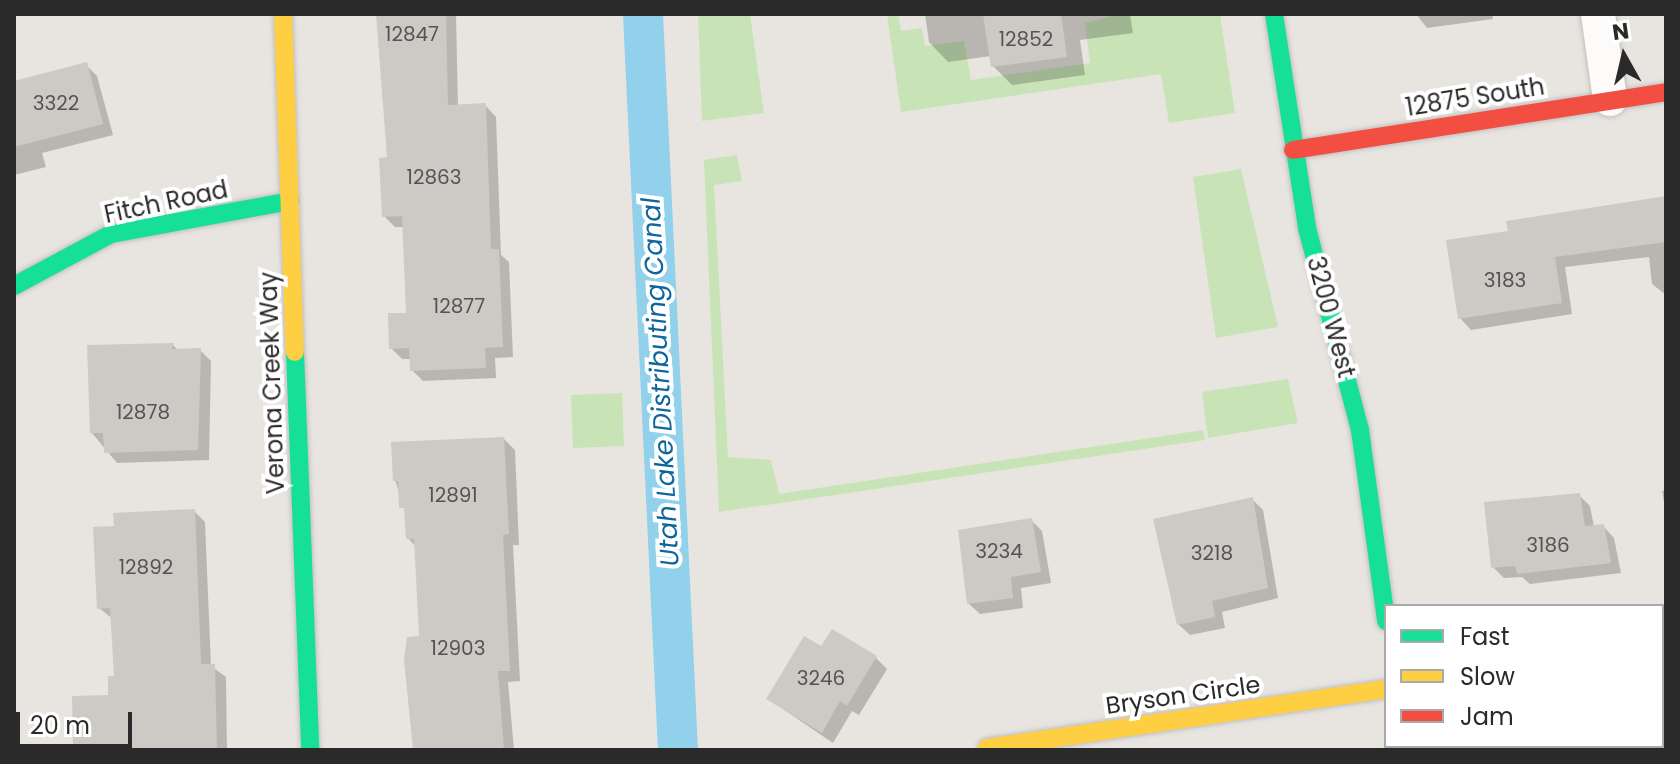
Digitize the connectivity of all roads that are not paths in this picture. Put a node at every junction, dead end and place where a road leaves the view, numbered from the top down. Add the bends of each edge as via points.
1 (283, 14) edge
2 (1274, 14) edge
3 (1598, 14) edge
4 (1666, 92) edge
5 (1610, 99) junction
6 (1293, 150) junction
7 (290, 201) junction
8 (14, 286) edge
9 (1384, 606) edge
10 (1384, 689) edge
11 (987, 748) edge
12 (310, 750) edge

1 - 7 street, Verona Creek Way
2 - 6 street, 3200 West
3 - 5 street
4 - 5 street, 12875 South
5 - 6 street, 12875 South
6 - 9 street, 3200 West via 1307,228 1360,430
7 - 8 street, Fitch Road via 111,234
7 - 12 street, Verona Creek Way
10 - 11 street, Bryson Circle

